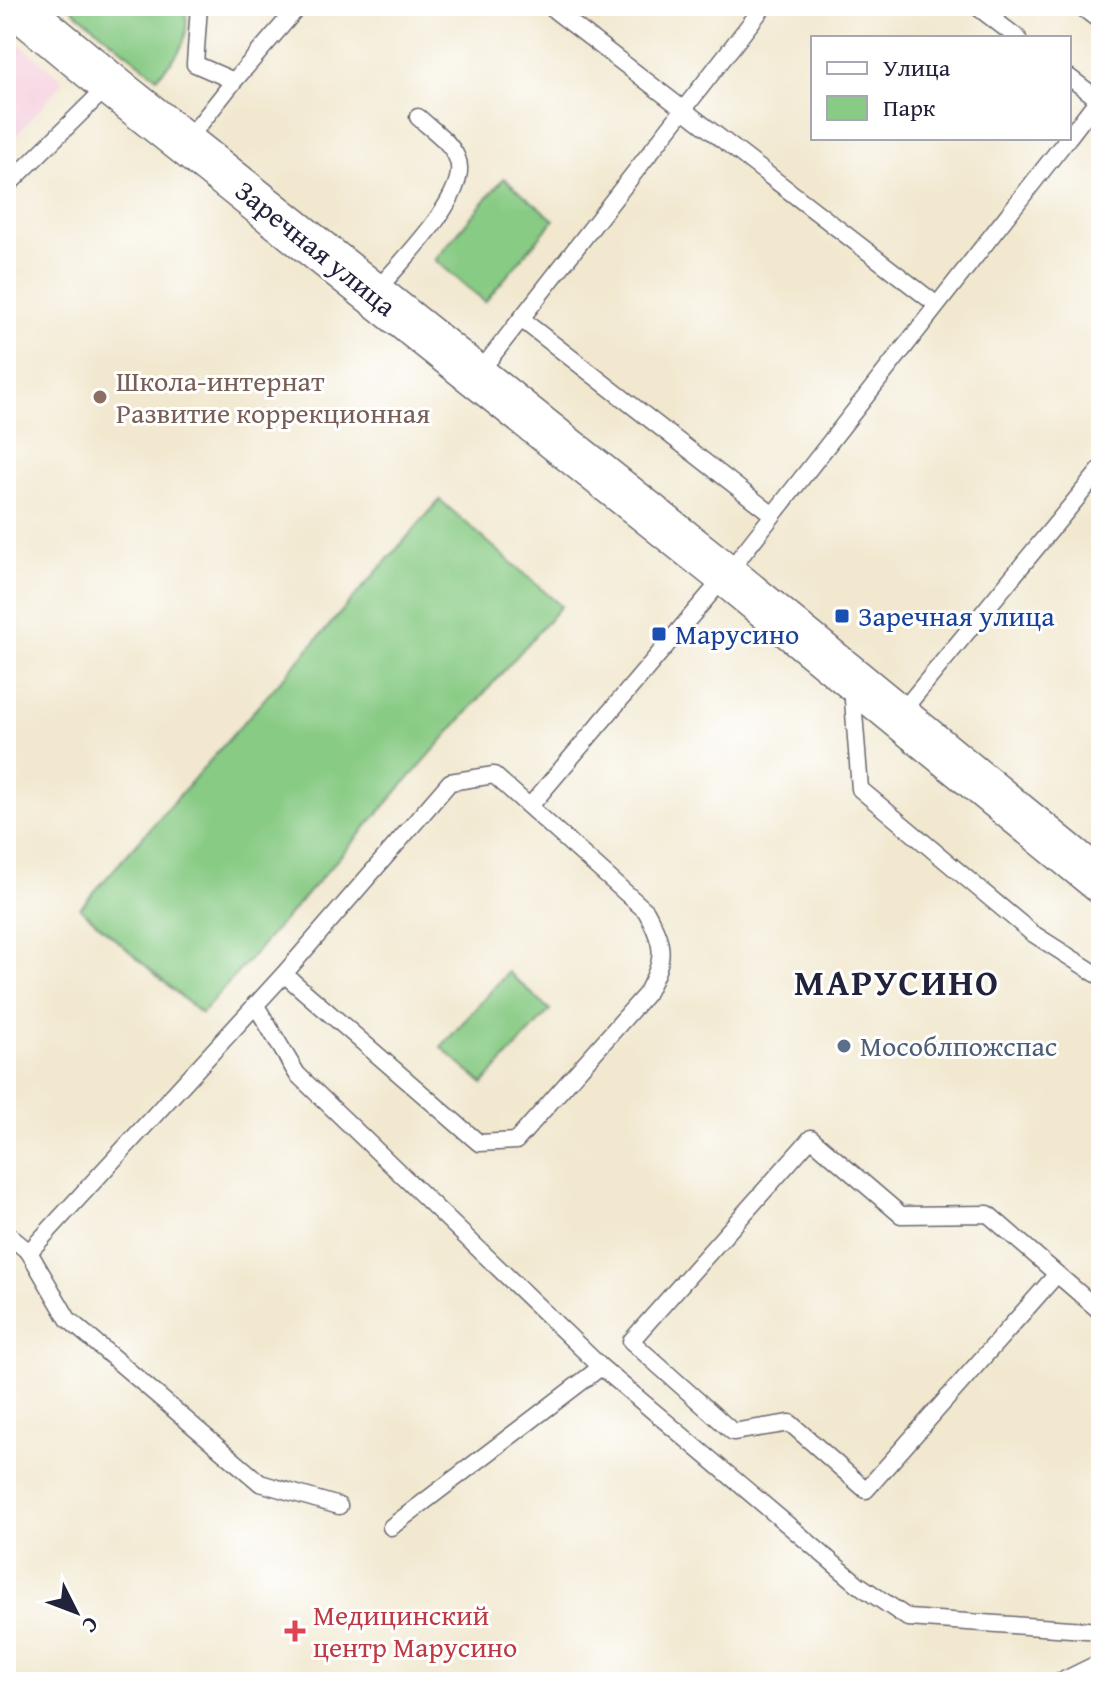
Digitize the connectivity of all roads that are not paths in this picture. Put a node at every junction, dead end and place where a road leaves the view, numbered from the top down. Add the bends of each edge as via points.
1 (16, 6) edge
2 (199, 6) edge
3 (299, 6) edge
4 (549, 6) edge
5 (764, 6) edge
6 (976, 6) edge
7 (1080, 6) edge
8 (1101, 22) edge
9 (1015, 36) edge
10 (1071, 78) edge
11 (234, 81) junction
12 (110, 84) junction
13 (1100, 98) edge
14 (684, 109) junction
15 (418, 117) dead end
16 (1071, 133) edge
17 (1066, 140) edge
18 (185, 144) junction
19 (6, 187) edge
20 (373, 294) junction
21 (937, 305) junction
22 (521, 319) junction
23 (476, 376) junction
24 (1101, 469) edge
25 (773, 515) junction
26 (726, 575) junction
27 (852, 678) junction
28 (898, 717) junction
29 (530, 806) junction
30 (1101, 882) edge
31 (284, 974) junction
32 (1101, 977) edge
33 (255, 1004) junction
34 (6, 1233) edge
35 (29, 1252) junction
36 (1057, 1274) junction
37 (1101, 1312) edge
38 (601, 1367) junction
39 (339, 1506) dead end
40 (391, 1527) dead end
41 (1101, 1631) edge
42 (1101, 1662) edge
43 (1060, 1682) edge

1 - 12 street, Заречная улица
2 - 11 lane via 195,64
3 - 11 lane
4 - 14 lane
5 - 14 lane
6 - 9 lane
7 - 8 lane
10 - 13 lane
11 - 18 lane
12 - 18 street, Заречная улица
12 - 19 lane
13 - 16 lane
14 - 21 lane
14 - 22 lane
15 - 20 lane via 449,145 460,173 438,217
17 - 21 lane
18 - 20 street, Заречная улица
20 - 23 street, Заречная улица
21 - 25 lane
22 - 23 lane
22 - 25 lane
23 - 26 street, Заречная улица
24 - 28 lane
25 - 26 lane
26 - 27 street, Заречная улица
26 - 29 lane
27 - 28 street, Заречная улица
27 - 32 lane via 860,789 1032,933
28 - 30 street, Заречная улица
29 - 31 lane via 494,775 450,782
29 - 31 lane via 646,911 659,936 661,966 646,994 516,1141 479,1143
31 - 33 lane
33 - 35 lane
33 - 38 lane via 297,1074
34 - 35 lane
35 - 39 lane via 68,1319 260,1483
36 - 36 lane via 988,1214 901,1215 811,1138 631,1341 733,1432 790,1423 866,1490
36 - 37 lane
38 - 40 lane
38 - 41 lane via 859,1585 908,1618
42 - 43 lane

